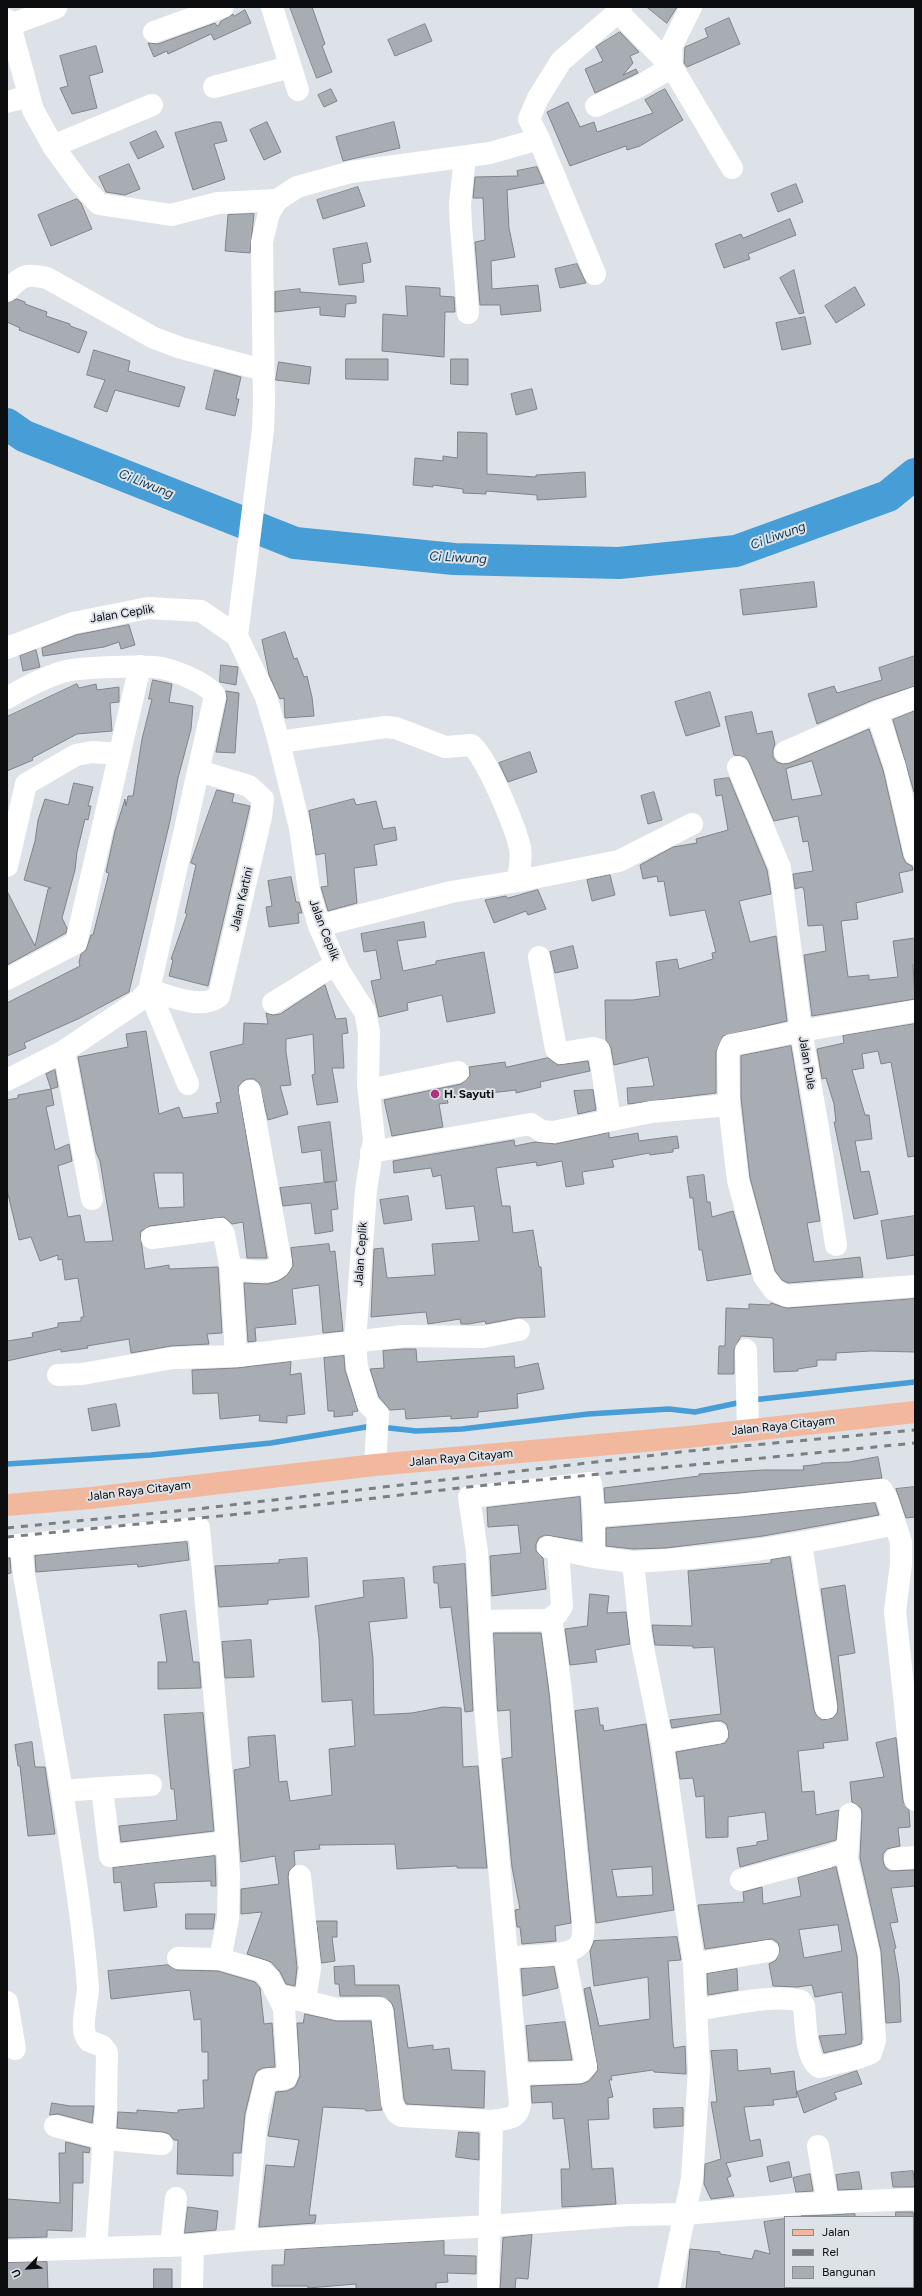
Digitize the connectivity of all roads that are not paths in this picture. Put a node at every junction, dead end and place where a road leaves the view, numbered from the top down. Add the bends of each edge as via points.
1 (224, 7) edge
2 (272, 7) edge
3 (691, 7) edge
4 (56, 8) edge
5 (620, 10) edge
6 (9, 23) edge
7 (154, 32) dead end
8 (290, 67) junction
9 (672, 67) junction
10 (214, 87) dead end
11 (298, 90) dead end
12 (29, 96) junction
13 (7, 102) edge
14 (152, 105) dead end
15 (596, 106) dead end
16 (539, 140) junction
17 (53, 146) junction
18 (465, 157) junction
19 (732, 168) dead end
20 (277, 200) junction
21 (595, 274) dead end
22 (7, 291) edge
23 (468, 312) dead end
24 (263, 370) junction
25 (237, 636) junction
26 (7, 648) edge
27 (140, 666) junction
28 (7, 698) edge
29 (915, 698) edge
30 (877, 712) junction
31 (279, 742) junction
32 (785, 752) dead end
33 (119, 754) junction
34 (738, 767) dead end
35 (199, 771) junction
36 (26, 784) junction
37 (7, 794) edge
38 (692, 824) dead end
39 (915, 854) edge
40 (7, 866) edge
41 (518, 881) junction
42 (319, 926) junction
43 (539, 957) dead end
44 (336, 964) junction
45 (7, 979) edge
46 (149, 990) junction
47 (273, 1003) dead end
48 (915, 1011) edge
49 (801, 1031) junction
50 (64, 1051) junction
51 (458, 1072) dead end
52 (7, 1080) edge
53 (188, 1084) dead end
54 (369, 1090) junction
55 (250, 1091) dead end
56 (729, 1105) junction
57 (610, 1120) junction
58 (371, 1152) junction
59 (92, 1199) dead end
60 (152, 1238) dead end
61 (836, 1245) dead end
62 (231, 1270) junction
63 (915, 1286) edge
64 (519, 1330) dead end
65 (355, 1342) junction
66 (746, 1350) dead end
67 (236, 1356) junction
68 (58, 1375) dead end
69 (915, 1412) edge
70 (747, 1421) junction
71 (376, 1456) junction
72 (7, 1504) edge
73 (594, 1516) junction
74 (895, 1524) junction
75 (801, 1543) junction
76 (14, 1545) edge
77 (594, 1557) junction
78 (633, 1562) junction
79 (548, 1620) junction
80 (481, 1621) junction
81 (826, 1708) dead end
82 (717, 1733) dead end
83 (662, 1742) junction
84 (151, 1784) dead end
85 (102, 1788) junction
86 (62, 1791) junction
87 (915, 1800) edge
88 (850, 1814) dead end
89 (227, 1842) junction
90 (847, 1849) junction
91 (300, 1876) dead end
92 (741, 1880) dead end
93 (768, 1951) dead end
94 (564, 1953) junction
95 (507, 1957) junction
96 (178, 1958) dead end
97 (220, 1959) junction
98 (694, 1964) junction
99 (279, 1995) junction
100 (305, 2001) junction
101 (7, 2002) edge
102 (696, 2010) junction
103 (15, 2049) dead end
104 (517, 2074) junction
105 (492, 2121) junction
106 (55, 2126) dead end
107 (105, 2139) junction
108 (162, 2144) dead end
109 (818, 2146) dead end
110 (176, 2198) dead end
111 (914, 2202) edge
112 (828, 2203) junction
113 (685, 2214) junction
114 (490, 2226) junction
115 (245, 2240) junction
116 (193, 2245) junction
117 (171, 2246) junction
118 (96, 2248) junction
119 (7, 2251) edge
120 (192, 2289) edge
121 (488, 2289) edge
122 (669, 2289) edge

1 - 7 street
2 - 8 street
3 - 9 street via 671,47
4 - 6 street
5 - 9 street
5 - 16 street via 561,61 529,119
6 - 12 street
8 - 10 street
8 - 11 street
9 - 15 street via 638,87
9 - 19 street
12 - 13 street
12 - 17 street via 32,110
14 - 17 street
16 - 18 street
16 - 21 street
17 - 20 street via 80,184 99,204 171,215 218,203
18 - 20 street via 351,172 297,188
18 - 23 street via 460,204
20 - 24 street via 269,213 262,242
22 - 24 street via 20,277 32,274 47,278 154,338
24 - 25 street via 263,430
25 - 26 street, Jalan Ceplik via 201,611 148,608 73,623
25 - 31 street, Jalan Ceplik via 266,697
27 - 28 street via 63,671
27 - 33 street
27 - 35 street via 162,668 205,685 215,696
29 - 30 street
30 - 32 street
30 - 39 street via 895,767
31 - 41 street via 386,727 445,747 471,745 495,783 516,835 520,862
31 - 42 street, Jalan Ceplik via 300,828 309,891
33 - 36 street via 92,752 76,755
33 - 45 street via 76,943
34 - 49 street via 780,868
35 - 46 street
35 - 46 street, Jalan Kartini via 249,786 263,799 261,817 218,996 212,1002 199,1003
36 - 37 street
36 - 40 street
38 - 41 street via 619,861
41 - 42 street via 451,892
42 - 44 street, Jalan Ceplik
43 - 57 street via 556,1049 561,1053 593,1048 599,1050
44 - 47 street
44 - 54 street, Jalan Ceplik via 365,1012 369,1032
46 - 50 street via 140,1000
46 - 53 street
48 - 49 street, Jalan Pule
49 - 56 street via 731,1045 728,1052
49 - 61 street, Jalan Pule
50 - 52 street
50 - 59 street
51 - 54 street
54 - 58 street, Jalan Ceplik via 374,1140
55 - 62 street via 281,1263 278,1269 272,1272 234,1268
56 - 57 street via 651,1112
56 - 63 street via 738,1180 764,1276 774,1290 786,1296
57 - 58 street via 553,1132 541,1131 531,1124
58 - 65 street, Jalan Ceplik
60 - 62 street via 220,1229 224,1234
62 - 67 street
64 - 65 street via 483,1337 403,1336
65 - 67 street
65 - 71 street, Jalan Ceplik via 357,1368 368,1404 378,1414
66 - 70 street
67 - 68 street via 173,1358 82,1374
69 - 70 main road, Jalan Raya Citayam
70 - 71 main road, Jalan Raya Citayam
71 - 72 main road, Jalan Raya Citayam via 91,1498
73 - 74 street via 740,1505 882,1490
73 - 77 street
73 - 80 street via 591,1483 470,1497 477,1552
74 - 75 street
74 - 87 street via 901,1542 895,1611
75 - 78 street via 725,1556
75 - 81 street
76 - 86 street via 26,1582
76 - 89 street via 199,1528
77 - 78 street
77 - 79 street via 553,1548 562,1606 557,1614
78 - 83 street via 646,1673
79 - 80 street
79 - 94 street via 554,1628 583,1934 579,1946
80 - 95 street via 485,1707
82 - 83 street
83 - 98 street
84 - 85 street
85 - 86 street
85 - 89 street via 110,1856
86 - 107 street via 82,1927 88,1990 84,2033 89,2041 102,2046 107,2052
88 - 90 street
89 - 97 street via 228,1919
90 - 92 street via 827,1857
90 - 102 street via 847,1859 869,1954 875,2040 871,2054 819,2067 814,2064 810,2056 804,2006 801,2001 793,1998
91 - 100 street via 310,1968
93 - 98 street
94 - 95 street
94 - 104 street via 586,2066 580,2072
95 - 104 street
96 - 97 street
97 - 99 street via 262,1971
98 - 102 street
99 - 100 street
99 - 115 street via 284,2008 288,2072 286,2078 280,2081 266,2080 263,2085 257,2117
100 - 105 street via 337,2009 382,2010 392,2102 401,2116
101 - 103 street
102 - 113 street via 699,2070 696,2143
104 - 105 street via 519,2112 515,2117
105 - 114 street
106 - 107 street
107 - 108 street
107 - 118 street
109 - 112 street
110 - 117 street
111 - 112 street
112 - 113 street
113 - 114 street via 636,2214
113 - 122 street
114 - 115 street
114 - 121 street
115 - 116 street
116 - 117 street
116 - 120 street
117 - 118 street
118 - 119 street

